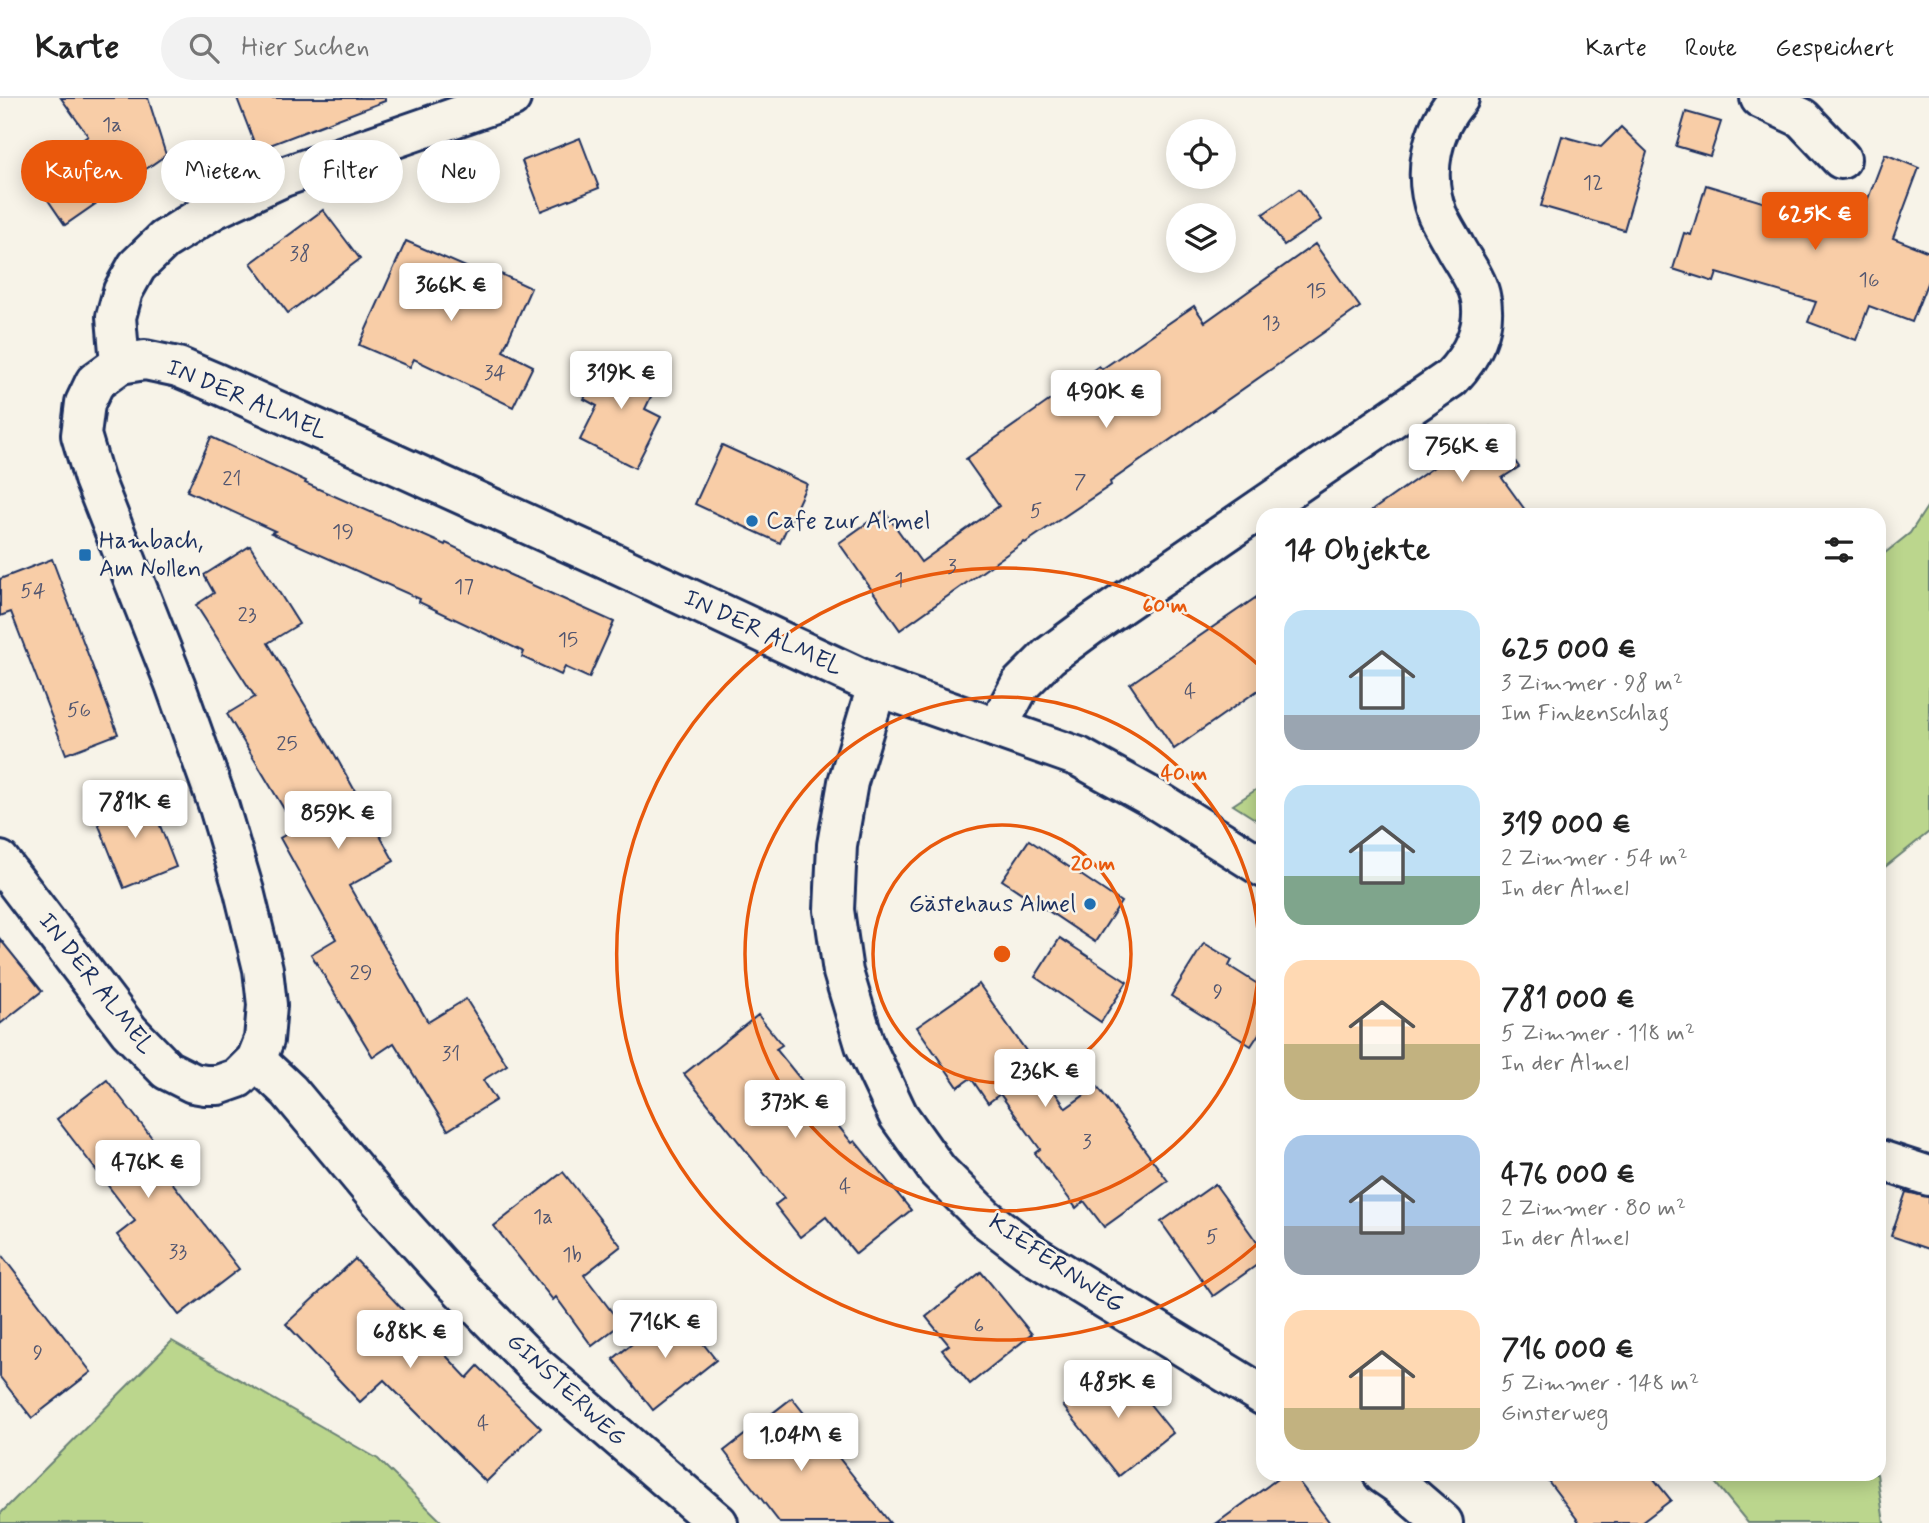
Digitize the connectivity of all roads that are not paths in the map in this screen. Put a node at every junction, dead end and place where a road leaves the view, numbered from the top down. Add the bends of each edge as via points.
1 (511, 98) edge
2 (1459, 98) edge
3 (1760, 98) edge
4 (1841, 159) dead end
5 (120, 364) junction
6 (1262, 508) edge
7 (1256, 512) edge
8 (877, 686) junction
9 (997, 728) junction
10 (0, 861) edge
11 (1256, 863) edge
12 (256, 1060) junction
13 (1886, 1162) edge
14 (1929, 1176) edge
15 (1256, 1391) edge
16 (1393, 1481) edge
17 (718, 1523) edge
18 (1443, 1523) edge

1 - 5 street via 284,177 214,209 164,240 137,266 123,291 117,317
2 - 6 street via 1441,121 1430,156 1437,214 1480,293 1480,329 1472,353 1451,378
3 - 4 street via 1802,118
5 - 8 street, IN DER ALMEL via 145,360 218,384
5 - 12 street via 95,382 85,403 81,435 219,807 244,891 267,1005 264,1040
7 - 9 street via 1049,656 1020,685
8 - 9 street, IN DER ALMEL
8 - 15 street, KIEFERNWEG via 848,782 837,845 834,910 843,972 865,1045 898,1115 938,1171 985,1218 1035,1256
9 - 11 street, IN DER ALMEL via 1079,757
10 - 12 street, IN DER ALMEL via 129,1031 167,1070 193,1083 218,1085 238,1078
12 - 17 street, GINSTERWEG via 289,1091 452,1280 536,1366
13 - 14 street
16 - 18 street

